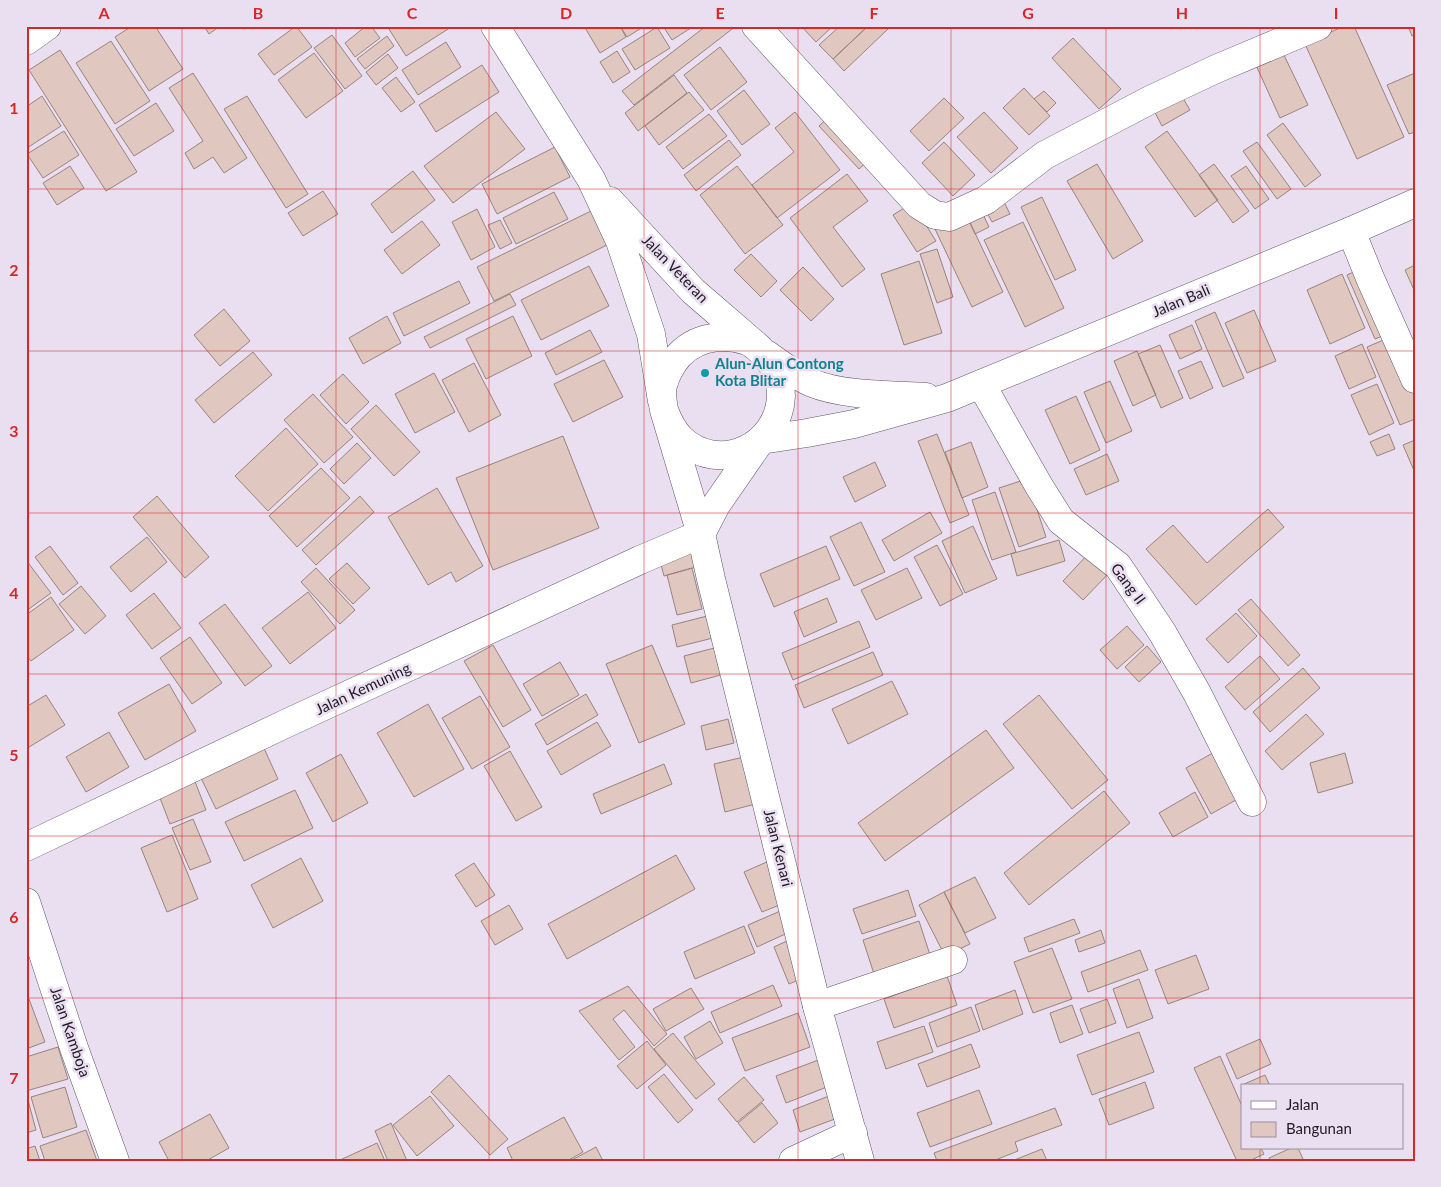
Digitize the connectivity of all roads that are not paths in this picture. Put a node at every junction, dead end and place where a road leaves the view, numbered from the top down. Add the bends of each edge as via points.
1 (47, 26) edge
2 (495, 26) edge
3 (756, 26) edge
4 (1318, 26) edge
5 (26, 40) edge
6 (591, 179) junction
7 (1415, 203) edge
8 (1351, 231) junction
9 (765, 354) junction
10 (1415, 379) edge
11 (981, 384) junction
12 (947, 398) junction
13 (664, 410) junction
14 (761, 440) junction
15 (701, 534) junction
16 (1252, 802) dead end
17 (26, 848) edge
18 (26, 902) edge
19 (953, 960) dead end
20 (817, 1006) junction
21 (852, 1133) junction
22 (115, 1161) edge
23 (793, 1161) edge
24 (860, 1161) edge

1 - 5 main road
2 - 6 main road, Jalan Veteran
3 - 4 main road via 920,205 935,215 949,217 986,200 1045,155 1141,105
6 - 9 main road, Jalan Veteran via 693,291
6 - 13 main road, Jalan Veteran via 620,241 639,294 651,334
7 - 8 main road, Jalan Bali
8 - 10 main road
8 - 11 main road, Jalan Bali
9 - 12 main road via 811,383 835,390
9 - 13 main road via 749,342 731,337 712,337 693,343 678,355 667,372 662,390
9 - 14 main road via 776,370 781,388 780,407 774,425
11 - 12 main road, Jalan Bali
11 - 16 main road, Gang II via 1061,521 1118,566 1162,632
12 - 14 main road, Jalan Bali via 854,424
13 - 14 main road via 670,426 681,439 704,452 730,454 746,450
13 - 15 main road, Jalan Kenari
14 - 15 main road via 716,505
15 - 17 main road, Jalan Kemuning via 285,724
15 - 20 main road, Jalan Kenari
18 - 22 main road, Jalan Kamboja
19 - 20 main road
20 - 21 main road, Jalan Kenari
21 - 23 main road
21 - 24 main road, Jalan Kenari

